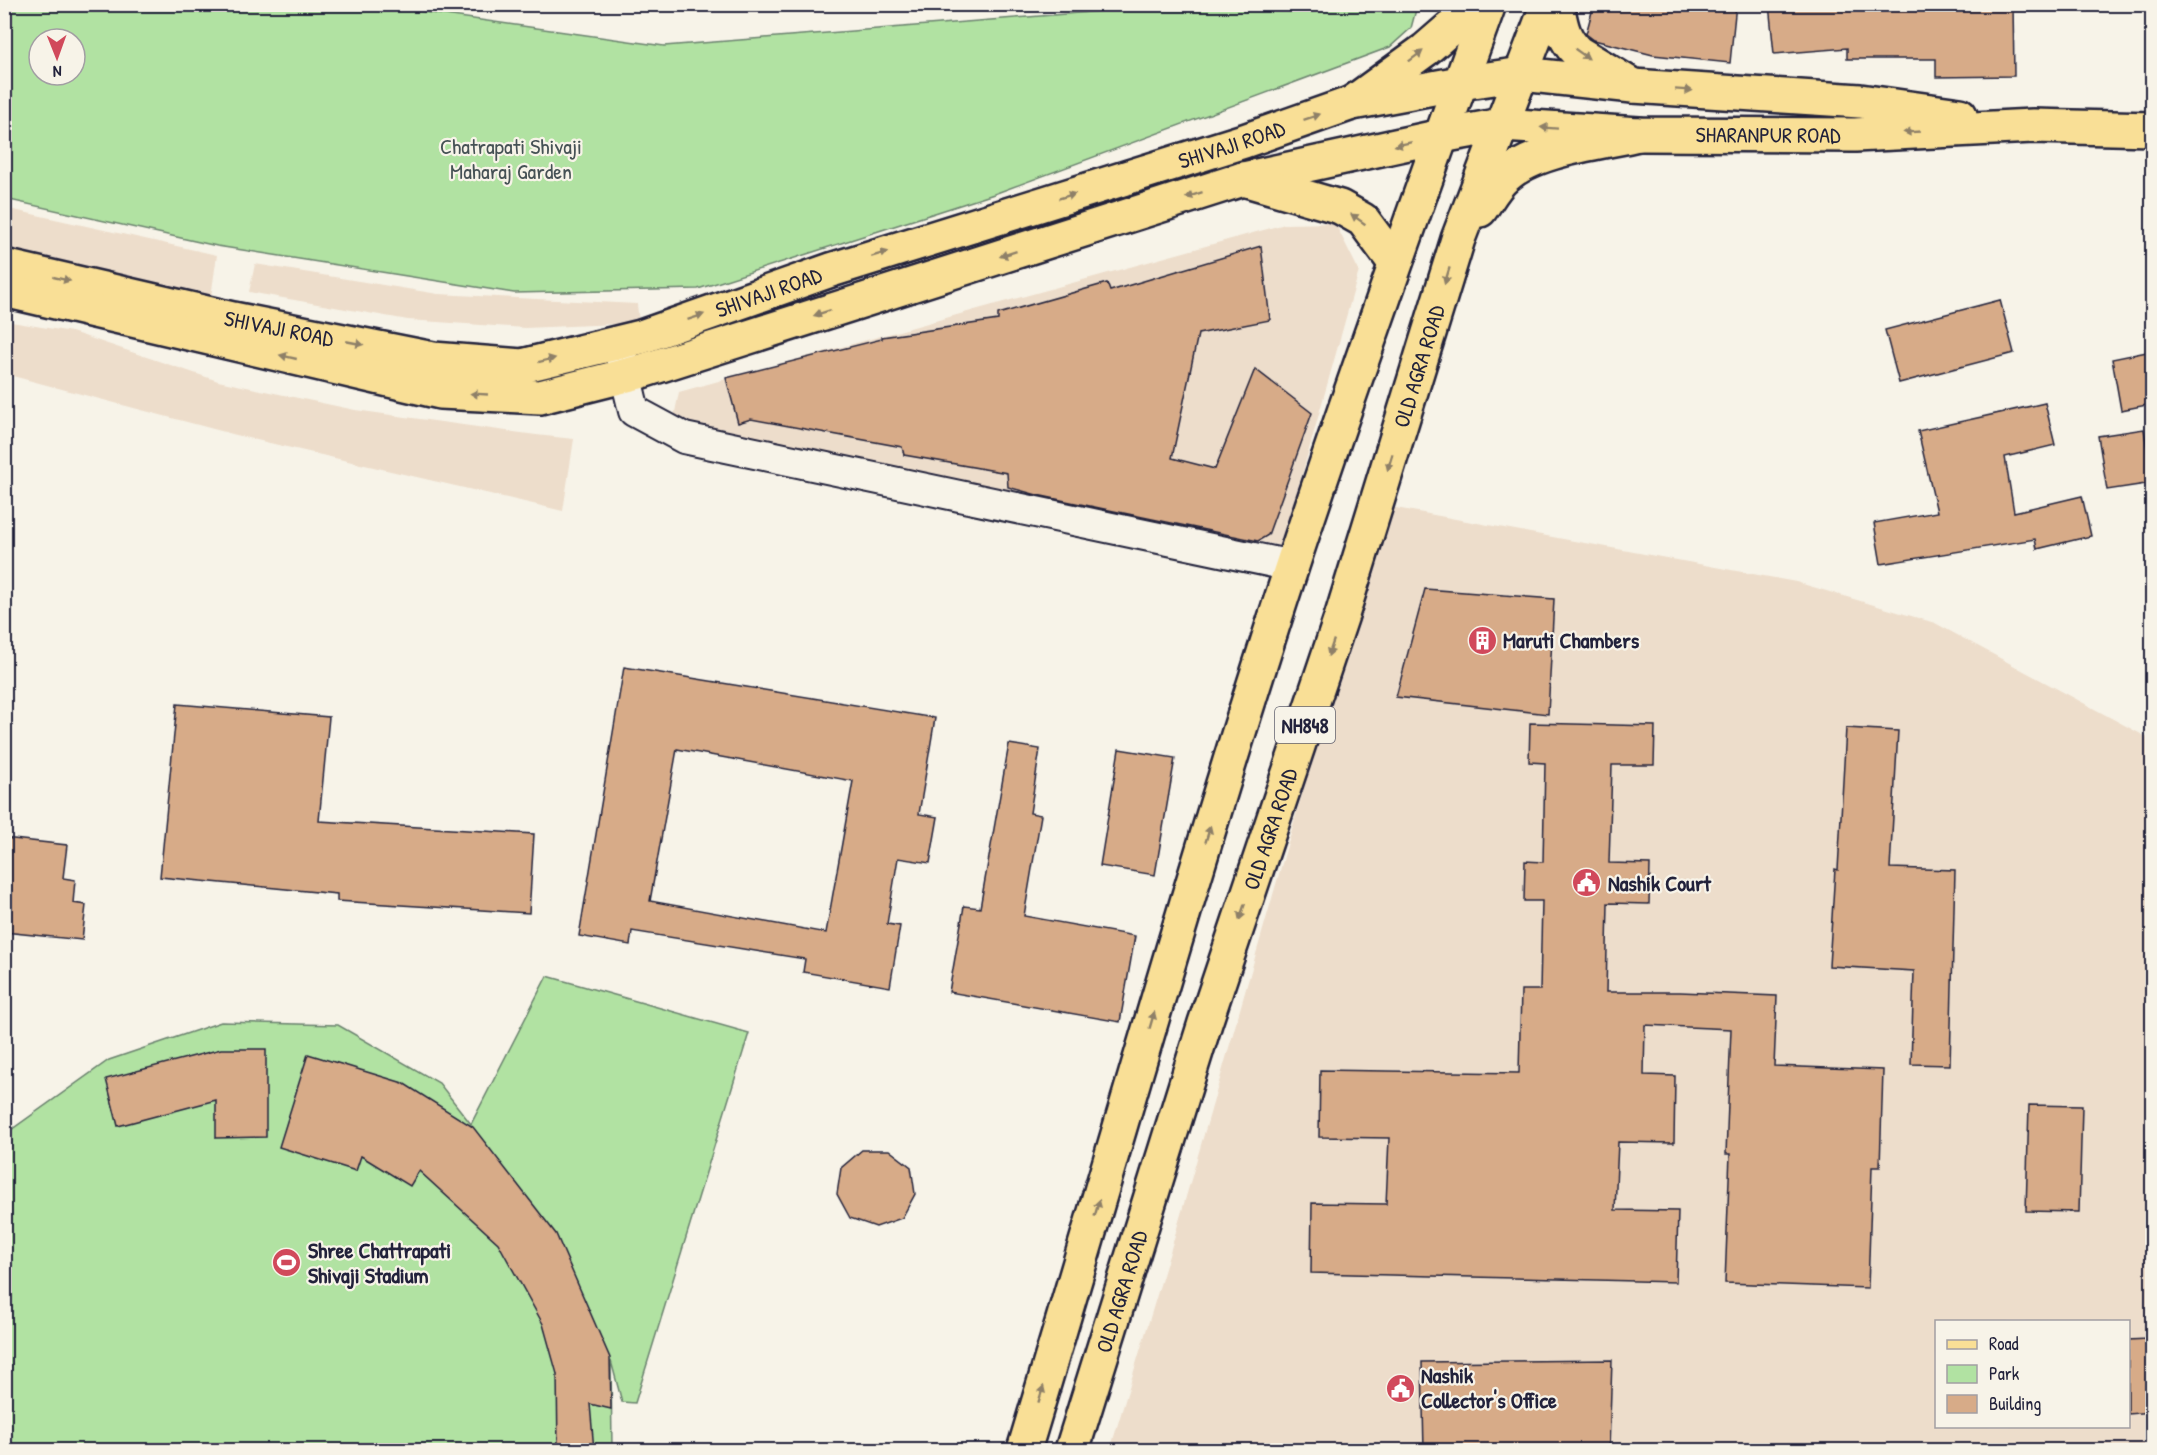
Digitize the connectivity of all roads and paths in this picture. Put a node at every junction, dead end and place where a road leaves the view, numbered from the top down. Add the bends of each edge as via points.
1 (1478, 4) edge
2 (1489, 4) edge
3 (1548, 4) edge
4 (1557, 4) edge
5 (1522, 74) junction
6 (1460, 82) junction
7 (1633, 86) junction
8 (1352, 103) junction
9 (1502, 125) junction
10 (2033, 126) junction
11 (2152, 129) edge
12 (1639, 134) junction
13 (1441, 136) junction
14 (1244, 178) junction
15 (1458, 239) junction
16 (1395, 263) junction
17 (4, 266) edge
18 (4, 290) edge
19 (617, 342) junction
20 (625, 375) junction
21 (1292, 566) junction
22 (1024, 1450) edge
23 (1072, 1450) edge

8 -> 1 main road via 1425,50
2 - 6 main road, NH848
3 - 5 main road, OLD AGRA ROAD / NH848
4 -> 7 main road via 1569,45
5 - 6 main road, SHIVAJI ROAD
5 - 7 main road, SHARANPUR ROAD
5 - 9 main road, OLD AGRA ROAD / NH848
6 - 8 main road, SHIVAJI ROAD
6 - 13 main road, NH848
7 -> 10 main road, SHARANPUR ROAD via 1860,101
19 -> 8 main road, SHIVAJI ROAD
12 -> 9 main road, SHARANPUR ROAD
9 - 13 main road, SHIVAJI ROAD
9 - 15 main road, OLD AGRA ROAD / NH848
10 - 11 main road, SHARANPUR ROAD
10 -> 12 main road, SHARANPUR ROAD via 1855,135
12 - 15 main road via 1538,156 1517,166 1503,178
13 -> 14 main road, SHIVAJI ROAD
13 - 16 main road, NH848
16 -> 14 main road via 1364,220 1340,207
14 -> 20 main road, SHIVAJI ROAD
15 -> 23 main road, OLD AGRA ROAD / NH848 via 1342,615 1205,1023
16 - 21 main road, NH848
17 -> 19 main road, SHIVAJI ROAD via 233,319 433,359 522,366
20 -> 18 main road, SHIVAJI ROAD via 540,397 440,392
19 - 20 street
20 - 21 street via 634,411 684,438
22 -> 21 main road, NH848 via 1185,907

